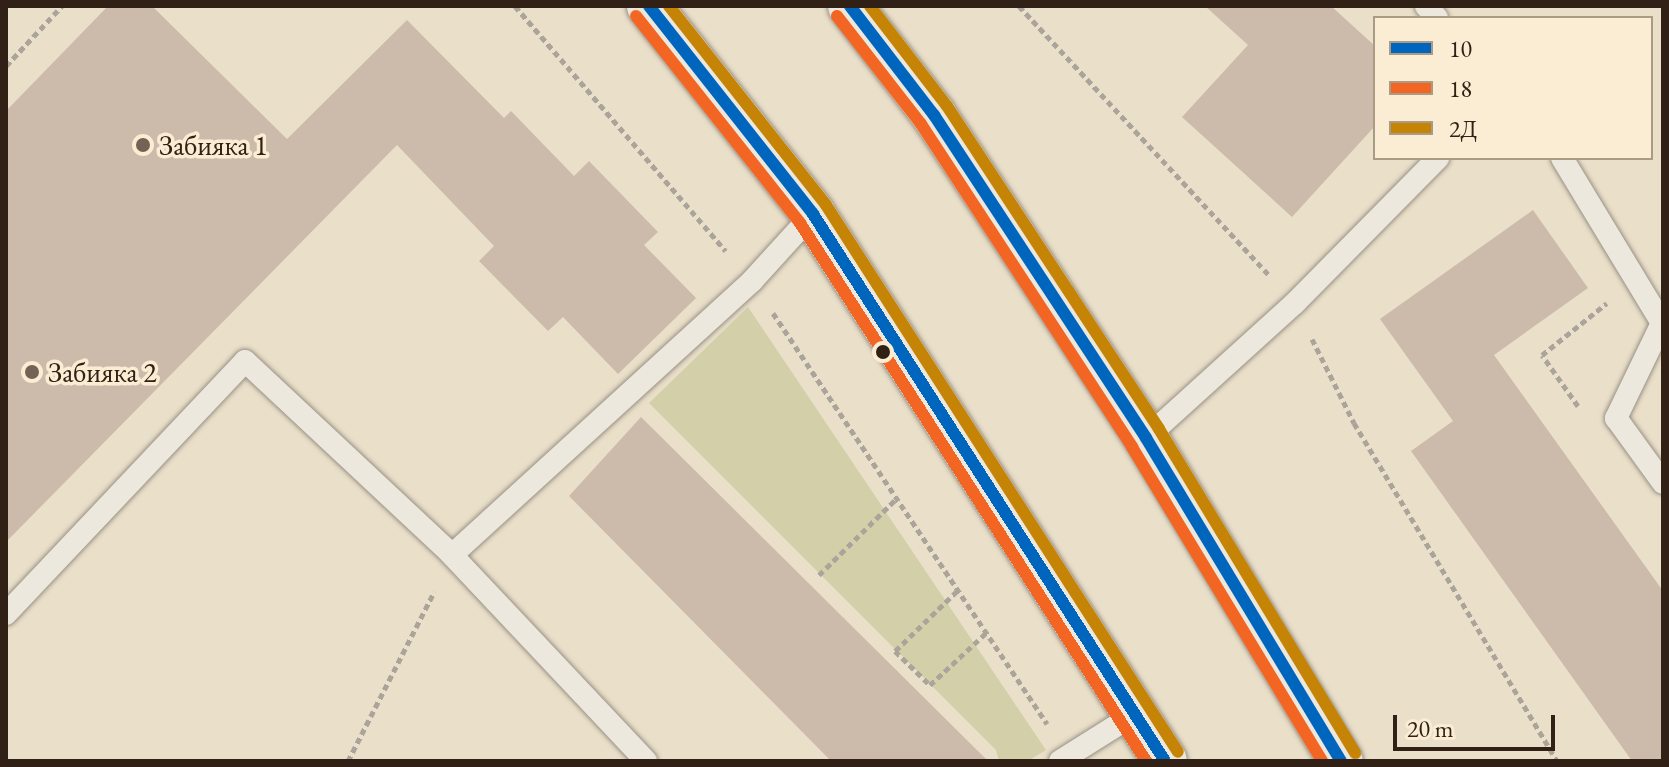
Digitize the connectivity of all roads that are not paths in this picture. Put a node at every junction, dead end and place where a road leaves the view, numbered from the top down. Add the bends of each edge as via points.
1 (649, 6) edge
2 (850, 6) edge
3 (1436, 160) edge
4 (1563, 160) edge
5 (813, 214) junction
6 (1146, 438) junction
7 (1663, 483) edge
8 (452, 555) junction
9 (6, 614) edge
10 (1138, 712) junction
11 (1064, 758) edge
12 (646, 761) edge
13 (1165, 761) edge
14 (1341, 761) edge

1 - 5 main road
2 - 6 main road via 934,115
3 - 6 lane via 1295,303
4 - 7 lane via 1662,323 1616,418
5 - 8 lane via 752,281
5 - 10 main road
6 - 14 main road
8 - 9 lane via 245,361
8 - 12 lane
10 - 11 lane
10 - 13 main road

